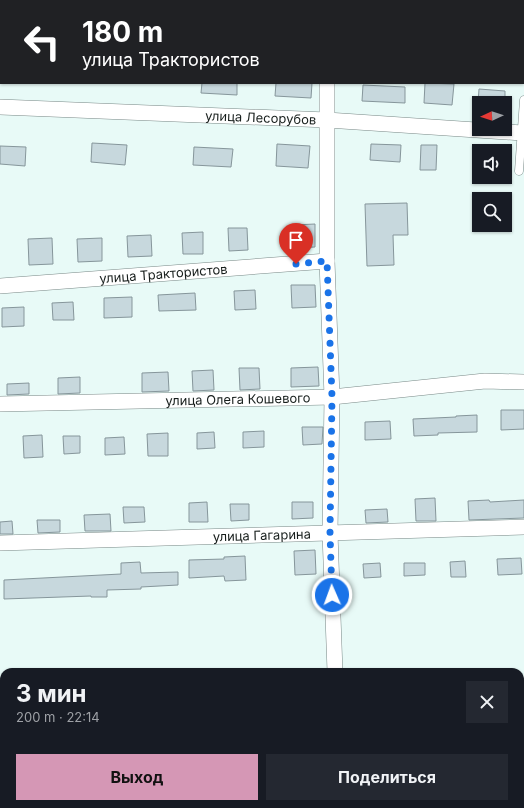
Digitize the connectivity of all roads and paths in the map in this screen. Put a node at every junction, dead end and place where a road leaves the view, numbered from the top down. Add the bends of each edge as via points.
1 (327, 84) edge
2 (524, 100) edge
3 (0, 107) edge
4 (327, 120) junction
5 (522, 133) junction
6 (519, 171) dead end
7 (327, 261) junction
8 (0, 286) edge
9 (524, 382) edge
10 (332, 397) junction
11 (0, 404) edge
12 (524, 527) edge
13 (330, 533) junction
14 (0, 543) edge
15 (335, 668) edge

1 - 4 street
2 - 5 lane
3 - 4 street, улица Лесорубов
4 - 5 street, улица Лесорубов
4 - 7 street
5 - 6 lane
7 - 8 street, улица Трактористов
7 - 10 street
9 - 10 street, улица Олега Кошевого via 484,381
10 - 11 street, улица Олега Кошевого
10 - 13 street
12 - 13 street, улица Гагарина
13 - 14 street, улица Гагарина
13 - 15 street

